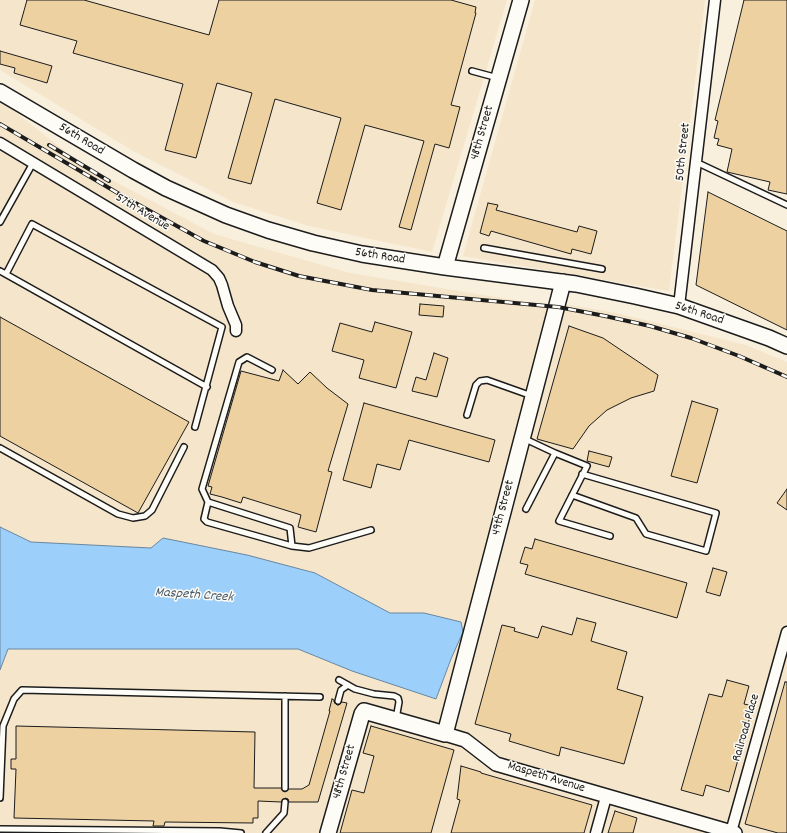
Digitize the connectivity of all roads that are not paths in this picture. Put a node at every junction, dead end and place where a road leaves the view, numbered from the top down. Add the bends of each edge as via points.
1 (521, 0) edge
2 (715, 0) edge
3 (472, 70) dead end
4 (499, 78) junction
5 (0, 92) edge
6 (0, 143) edge
7 (696, 162) junction
8 (32, 163) junction
9 (787, 205) edge
10 (0, 222) edge
11 (484, 248) dead end
12 (445, 267) junction
13 (602, 269) dead end
14 (0, 271) edge
15 (6, 274) junction
16 (563, 282) junction
17 (679, 306) junction
18 (236, 331) dead end
19 (787, 346) edge
20 (272, 370) dead end
21 (207, 387) junction
22 (533, 397) junction
23 (467, 415) dead end
24 (195, 427) dead end
25 (522, 437) junction
26 (184, 447) dead end
27 (0, 448) edge
28 (555, 453) junction
29 (582, 474) junction
30 (572, 495) junction
31 (208, 502) junction
32 (526, 509) dead end
33 (371, 530) dead end
34 (610, 536) dead end
35 (292, 546) junction
36 (787, 632) edge
37 (339, 680) dead end
38 (348, 685) junction
39 (285, 696) junction
40 (320, 697) dead end
41 (338, 701) dead end
42 (363, 712) joint
43 (396, 720) junction
44 (445, 734) junction
45 (285, 788) dead end
46 (606, 797) junction
47 (0, 798) edge
48 (285, 802) dead end
49 (0, 829) edge
50 (733, 832) edge
51 (240, 833) edge
52 (266, 833) edge
53 (328, 833) edge
54 (596, 833) edge

1 - 4 main road, 48th Street
2 - 7 street, 50th Street
3 - 4 lane
4 - 12 main road, 48th Street
5 - 12 main road, 56th Road via 149,179 226,215 292,238 337,249
6 - 8 street, 57th Avenue
7 - 9 lane
7 - 17 street, 50th Street
8 - 10 lane
8 - 18 street, 57th Avenue via 212,270 222,284
11 - 13 lane
12 - 16 main road, 56th Road
14 - 15 lane
15 - 21 lane
15 - 21 lane via 32,224 222,326
16 - 17 main road, 56th Road
16 - 22 main road, 49th Street
17 - 19 main road, 56th Road
20 - 31 lane via 247,357 239,362 202,489
21 - 24 lane
22 - 23 lane via 487,380 480,381 476,385
22 - 25 main road, 49th Street
25 - 28 lane
25 - 44 main road, 49th Street
26 - 27 lane via 152,510 145,516 133,518 118,514
28 - 29 lane via 586,466
28 - 32 lane
29 - 30 lane
29 - 30 lane via 716,514 706,551 646,534 636,518
30 - 34 lane via 559,521
31 - 35 lane via 290,528
31 - 35 lane via 204,519 207,522
33 - 35 lane via 310,548
36 - 50 street, Railroad Place
37 - 38 lane
38 - 41 lane via 341,690
38 - 43 lane via 374,694 398,698
39 - 40 lane
39 - 45 lane
39 - 47 lane via 22,690 14,699 3,726
42 - 43 main road, Maspeth Avenue
42 - 53 main road, 48th Street
43 - 44 main road, Maspeth Avenue
44 - 46 street, Maspeth Avenue via 465,740 496,764
46 - 50 street, Maspeth Avenue
46 - 54 street
48 - 52 lane via 284,813
49 - 51 lane

